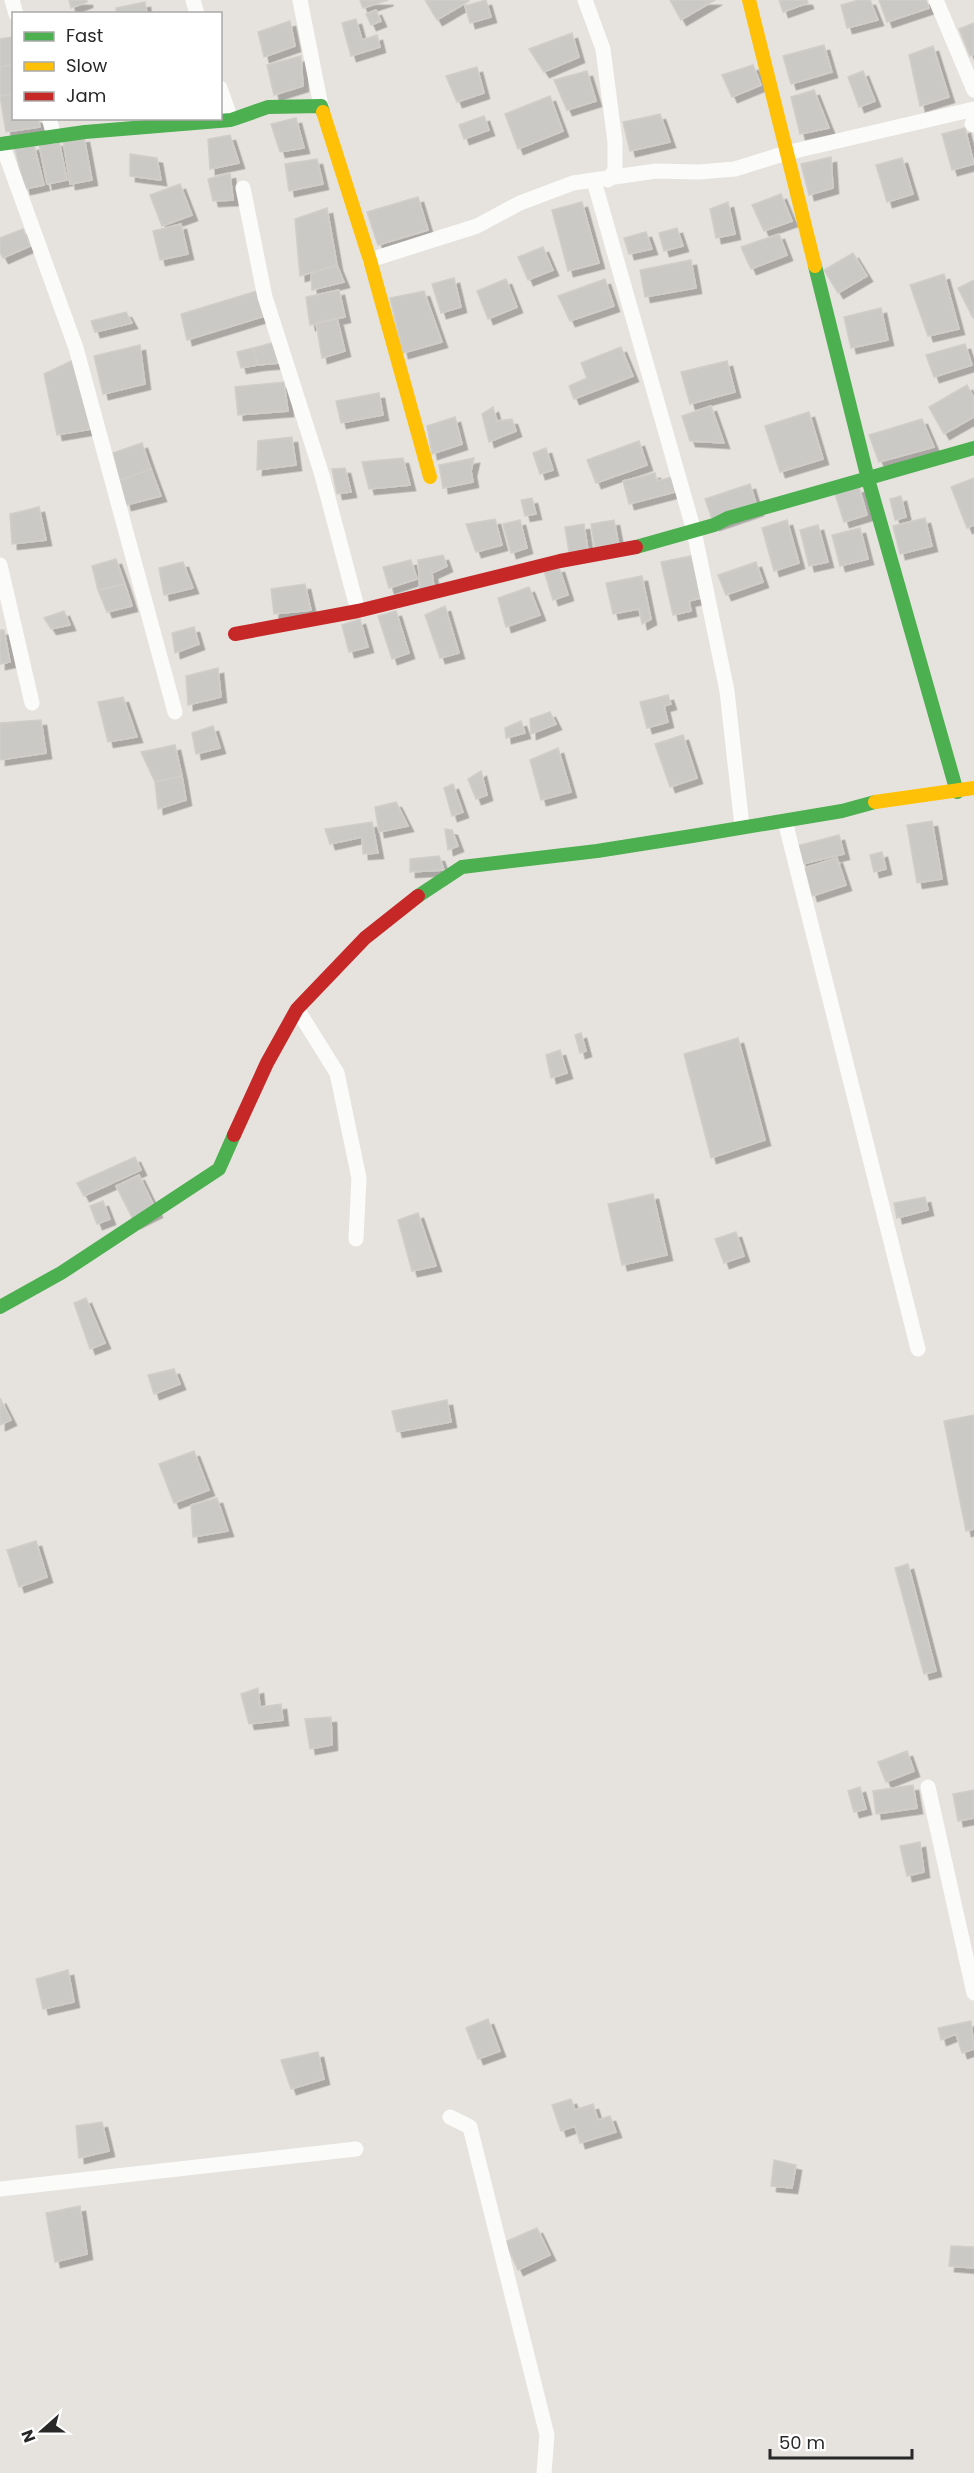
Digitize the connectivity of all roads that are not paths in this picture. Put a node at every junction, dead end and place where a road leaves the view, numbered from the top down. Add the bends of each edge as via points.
1 (300, 0) edge
2 (585, 0) edge
3 (749, 0) edge
4 (936, 0) edge
5 (974, 90) edge
6 (222, 94) edge
7 (321, 106) junction
8 (974, 109) edge
9 (50, 120) edge
10 (231, 120) junction
11 (974, 120) edge
12 (974, 125) edge
13 (54, 136) junction
14 (1, 144) edge
15 (786, 153) junction
16 (601, 180) junction
17 (243, 188) dead end
18 (370, 260) junction
19 (974, 448) edge
20 (430, 477) dead end
21 (868, 479) junction
22 (694, 531) junction
23 (0, 566) edge
24 (358, 611) junction
25 (235, 633) dead end
26 (32, 703) dead end
27 (175, 712) dead end
28 (974, 788) edge
29 (957, 792) junction
30 (785, 821) junction
31 (742, 826) junction
32 (297, 1009) junction
33 (356, 1239) dead end
34 (0, 1307) edge
35 (918, 1349) dead end
36 (928, 1787) dead end
37 (974, 1993) edge
38 (450, 2117) dead end
39 (356, 2149) dead end
40 (0, 2189) edge
41 (544, 2473) edge

1 - 7 street
2 - 16 street via 603,49 615,142 615,170
3 - 15 street
4 - 5 street
6 - 10 street
7 - 10 street via 268,107
7 - 18 street
8 - 15 street
9 - 13 street
10 - 13 street
11 - 12 street
13 - 14 street
14 - 27 street via 76,348
15 - 16 street via 735,169 656,171
15 - 21 street
16 - 18 street via 573,183 520,203 477,226
16 - 22 street
17 - 24 street via 265,297 322,474
18 - 20 street
19 - 21 street
21 - 22 street
21 - 29 street
22 - 24 street via 644,546 560,561
22 - 31 street via 727,691
23 - 26 street
24 - 25 street
28 - 29 street
29 - 30 street via 877,801
30 - 31 street
30 - 35 street
31 - 32 street via 597,851 462,867 424,890 365,938
32 - 33 street via 337,1073 359,1178
32 - 34 street via 267,1063 219,1169 61,1273
36 - 37 street
38 - 41 street via 470,2127 547,2435
39 - 40 street

